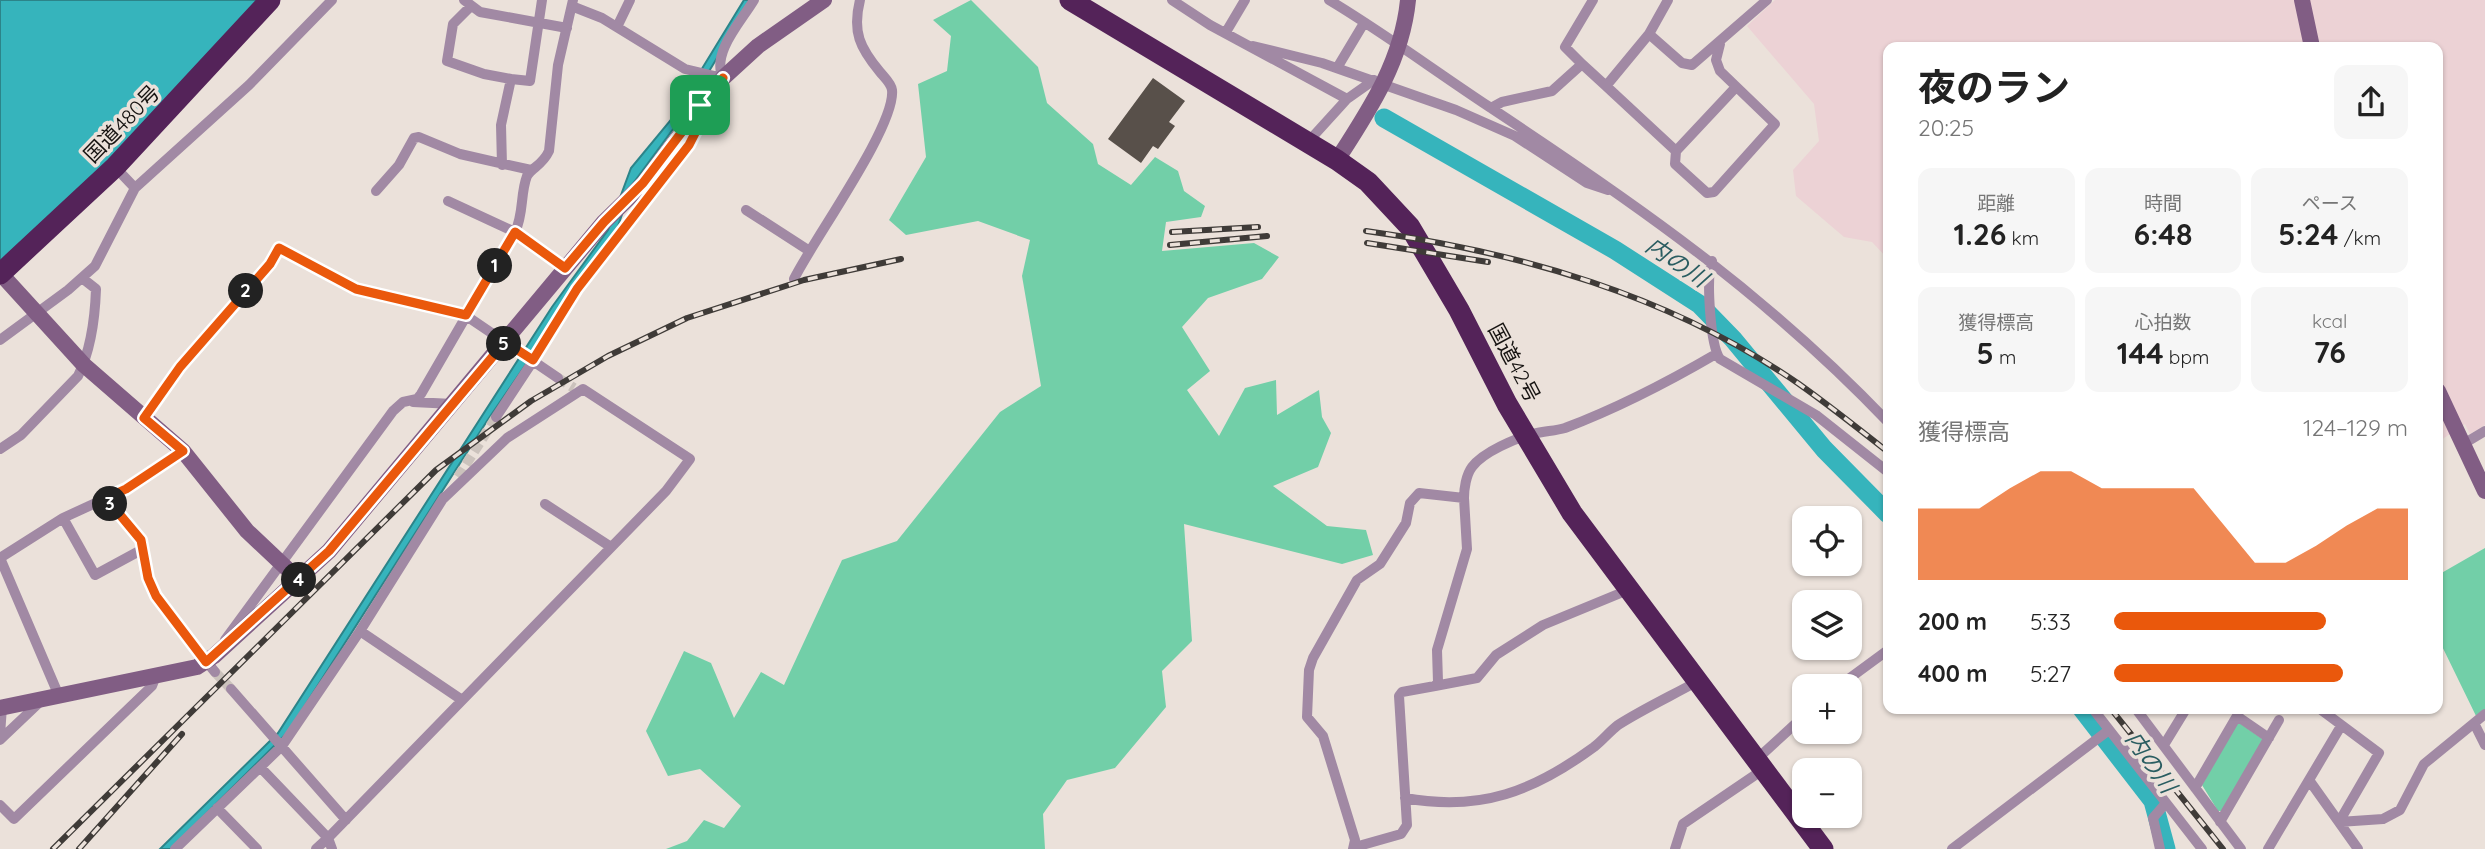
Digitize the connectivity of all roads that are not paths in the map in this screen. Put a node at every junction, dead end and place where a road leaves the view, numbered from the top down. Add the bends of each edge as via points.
1 (270, 0) edge
2 (332, 0) edge
3 (541, 0) edge
4 (630, 0) edge
5 (754, 0) edge
6 (824, 0) edge
7 (860, 0) edge
8 (1070, 0) edge
9 (1172, 0) edge
10 (1245, 0) edge
11 (1329, 0) edge
12 (1408, 0) edge
13 (1593, 0) edge
14 (1668, 0) edge
15 (1767, 0) edge
16 (2302, 0) edge
17 (574, 3) edge
18 (467, 4) edge
19 (538, 21) junction
20 (1364, 23) junction
21 (617, 27) junction
22 (568, 28) junction
23 (1226, 32) junction
24 (1649, 34) junction
25 (2311, 42) edge
26 (1720, 44) junction
27 (1253, 46) junction
28 (1400, 47) junction
29 (1583, 64) junction
30 (1337, 68) junction
31 (723, 78) junction
32 (511, 79) junction
33 (1379, 81) junction
34 (1606, 86) junction
35 (1736, 87) junction
36 (1347, 99) junction
37 (1491, 108) junction
38 (1307, 142) junction
39 (1676, 151) junction
40 (1337, 160) junction
41 (502, 165) junction
42 (116, 167) junction
43 (531, 170) junction
44 (135, 188) junction
45 (376, 191) dead end
46 (1618, 193) junction
47 (448, 201) dead end
48 (746, 210) dead end
49 (515, 232) junction
50 (808, 250) junction
51 (1712, 261) junction
52 (565, 268) junction
53 (0, 273) edge
54 (82, 278) junction
55 (794, 279) dead end
56 (36, 314) junction
57 (466, 315) junction
58 (0, 340) edge
59 (505, 342) junction
60 (1716, 354) junction
61 (533, 360) junction
62 (84, 365) junction
63 (558, 378) tunnel mouth
64 (2443, 401) edge
65 (413, 402) junction
66 (453, 404) junction
67 (496, 417) tunnel mouth
68 (1883, 417) edge
69 (144, 418) junction
70 (2485, 431) edge
71 (1526, 436) junction
72 (2465, 443) junction
73 (0, 449) edge
74 (183, 451) junction
75 (1883, 468) edge
76 (458, 477) tunnel mouth
77 (2485, 491) edge
78 (106, 498) junction
79 (1464, 498) junction
80 (442, 500) junction
81 (545, 504) dead end
82 (63, 518) junction
83 (611, 547) junction
84 (143, 548) junction
85 (279, 564) junction
86 (299, 580) junction
87 (1628, 590) junction
88 (360, 631) junction
89 (1883, 654) edge
90 (212, 663) junction
91 (1855, 674) edge
92 (156, 676) junction
93 (1698, 681) junction
94 (1435, 686) junction
95 (231, 689) tunnel mouth
96 (51, 697) junction
97 (462, 699) junction
98 (1, 707) edge
99 (2097, 714) edge
100 (2140, 714) edge
101 (2183, 714) edge
102 (2238, 714) edge
103 (2241, 714) edge
104 (2326, 714) edge
105 (2485, 714) edge
106 (2279, 720) dead end
107 (2474, 723) junction
108 (2341, 726) junction
109 (1792, 729) edge
110 (2109, 730) junction
111 (0, 737) edge
112 (2269, 738) junction
113 (2164, 745) junction
114 (2485, 745) edge
115 (282, 747) junction
116 (1760, 764) junction
117 (260, 767) junction
118 (2309, 780) junction
119 (2194, 788) junction
120 (1405, 798) junction
121 (2166, 803) junction
122 (0, 805) edge
123 (217, 808) junction
124 (346, 820) junction
125 (2220, 821) junction
126 (2339, 822) junction
127 (330, 844) edge
128 (1354, 848) edge
129 (1673, 848) edge
130 (174, 849) edge
131 (257, 849) edge
132 (316, 849) edge
133 (1824, 849) edge
134 (1952, 849) edge
135 (2160, 849) edge
136 (2202, 849) edge
137 (2241, 849) edge
138 (2268, 849) edge
139 (2358, 849) edge

1 - 42 highway, 国道480号
2 - 44 street via 249,85
3 - 19 street
4 - 21 street
5 - 31 street via 721,55
6 - 31 street via 758,46
7 - 50 street via 856,35 888,81 891,97 879,137
8 - 38 highway, 国道42号
9 - 23 street
10 - 23 street
11 - 20 street
12 - 28 street
13 - 29 street via 1565,47
14 - 24 street
15 - 26 street
16 - 25 street
17 - 21 street
17 - 22 street
18 - 19 street
18 - 32 street via 453,24 447,61
19 - 22 street
19 - 32 street via 530,81
20 - 28 street
20 - 30 street
21 - 31 street via 685,69
22 - 43 street via 558,65 551,141 543,162
23 - 27 street
24 - 26 street via 1688,65
24 - 34 street
26 - 35 street via 1717,66
27 - 30 street
27 - 36 street
28 - 33 street
28 - 37 street
29 - 34 street
29 - 37 street via 1552,91
30 - 33 street
31 - 52 street via 643,183
31 - 61 street via 689,145 577,289
32 - 41 street via 501,125
33 - 36 street
33 - 40 street
33 - 46 street via 1498,128 1587,183
34 - 39 street
35 - 39 street
35 - 39 street via 1776,124 1714,192 1707,193 1675,164
36 - 38 street
37 - 46 street
38 - 40 highway, 国道42号
40 - 71 highway, 国道42号 via 1368,181 1410,227
41 - 43 street
41 - 45 street via 414,138 399,165
42 - 44 street
42 - 53 highway, 国道480号
43 - 49 street
44 - 54 street via 95,265
46 - 51 street
47 - 49 street
48 - 50 street
49 - 52 street
49 - 57 street
50 - 55 street
51 - 60 street via 1707,274
51 - 68 street via 1785,321
52 - 59 street
53 - 56 street
54 - 56 street
54 - 62 street via 96,289
56 - 58 street
56 - 62 street
57 - 59 street
57 - 65 street
57 - 69 street via 356,289 279,248 180,367
59 - 61 street
59 - 66 street
60 - 71 street via 1673,379 1563,429
60 - 75 street via 1816,415
61 - 63 street
61 - 67 street
62 - 69 street
62 - 73 street via 21,435
64 - 72 street
65 - 66 street
65 - 85 street via 403,402 393,411
66 - 86 street via 345,533
69 - 74 street
70 - 72 street
71 - 79 street via 1487,455 1472,468
71 - 87 highway, 国道42号 via 1572,513
72 - 77 street
74 - 78 street
74 - 85 street
76 - 80 street
78 - 82 street
78 - 84 street
79 - 94 street via 1467,549 1437,650
79 - 128 street via 1433,493 1413,498 1406,523 1380,564 1357,580 1310,664 1307,717 1323,736
80 - 83 street via 507,438 583,389 690,459 666,491
80 - 88 street
81 - 83 street
82 - 84 street via 95,575
82 - 96 street via 0,558
83 - 97 street
84 - 90 street via 156,596
85 - 86 street
85 - 90 street
86 - 90 street
87 - 93 highway, 国道42号
87 - 94 street via 1543,625 1496,655 1476,678
88 - 97 street
88 - 115 street
89 - 91 street
90 - 92 street
92 - 96 street
92 - 122 street via 152,686 14,819
93 - 116 highway, 国道42号
93 - 120 street via 1619,725 1591,749 1517,793 1469,802
94 - 120 street via 1399,696
95 - 115 street
96 - 98 street
96 - 111 street
97 - 124 street
98 - 111 street
99 - 110 street
100 - 113 street
101 - 113 street
102 - 119 street
103 - 112 street
104 - 108 street
105 - 107 street
106 - 112 street
107 - 114 street
107 - 126 street via 2424,764 2394,814
108 - 118 street
108 - 126 street via 2379,753
109 - 116 street
110 - 121 street
110 - 134 street
112 - 125 street
113 - 119 street
115 - 117 street
115 - 124 street
116 - 129 street via 1683,824
116 - 133 highway, 国道42号
117 - 123 street
117 - 127 street
118 - 126 street
118 - 138 street
119 - 125 street
120 - 128 street via 1407,825 1401,834
121 - 135 street via 2153,818
121 - 136 street
123 - 130 street
123 - 131 street
124 - 127 street
125 - 137 street
126 - 139 street
127 - 132 street

